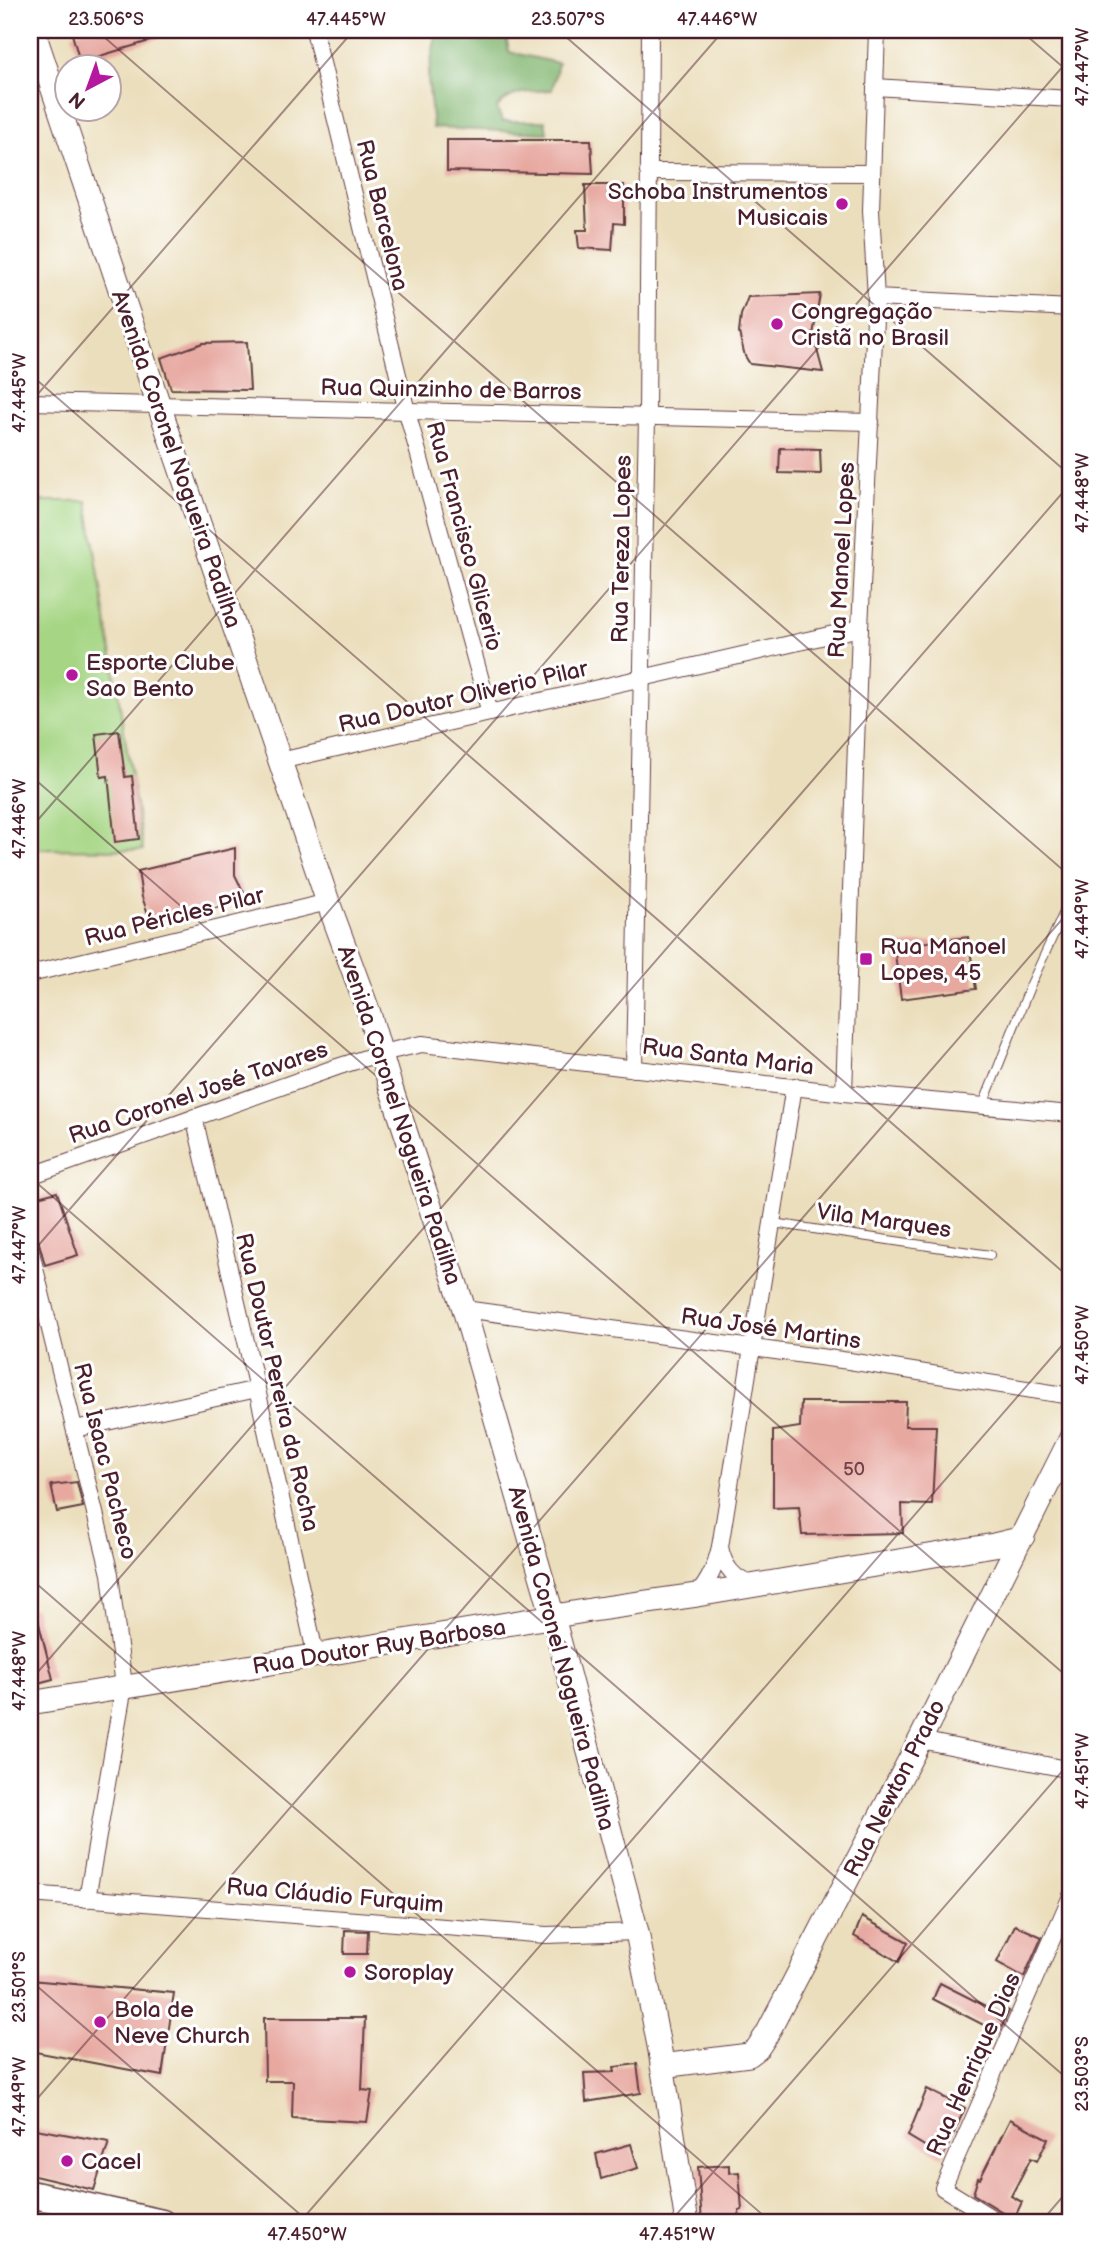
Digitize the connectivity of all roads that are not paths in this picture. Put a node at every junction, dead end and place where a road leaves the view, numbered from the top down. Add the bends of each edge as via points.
1 (33, 30) edge
2 (314, 30) edge
3 (650, 30) edge
4 (877, 30) edge
5 (875, 86) junction
6 (1071, 99) edge
7 (648, 172) junction
8 (871, 173) junction
9 (876, 298) junction
10 (1071, 308) edge
11 (30, 402) edge
12 (159, 406) junction
13 (407, 412) junction
14 (647, 416) junction
15 (871, 422) junction
16 (860, 628) junction
17 (640, 678) junction
18 (491, 713) junction
19 (280, 761) junction
20 (1071, 897) edge
21 (328, 902) junction
22 (30, 974) edge
23 (381, 1053) junction
24 (634, 1069) junction
25 (793, 1086) junction
26 (844, 1093) junction
27 (983, 1105) junction
28 (1071, 1114) edge
29 (194, 1117) junction
30 (30, 1175) edge
31 (773, 1223) junction
32 (30, 1248) edge
33 (990, 1255) dead end
34 (464, 1309) junction
35 (752, 1348) junction
36 (257, 1388) junction
37 (1071, 1396) edge
38 (75, 1429) junction
39 (1071, 1438) edge
40 (1023, 1536) junction
41 (720, 1547) junction
42 (976, 1548) junction
43 (1001, 1578) junction
44 (753, 1585) junction
45 (697, 1595) junction
46 (553, 1617) junction
47 (316, 1657) junction
48 (124, 1686) junction
49 (30, 1703) edge
50 (920, 1740) junction
51 (1071, 1770) edge
52 (30, 1894) edge
53 (1071, 1896) edge
54 (87, 1899) junction
55 (637, 1932) junction
56 (662, 2066) junction
57 (30, 2194) edge
58 (124, 2220) edge
59 (162, 2223) edge
60 (687, 2223) edge
61 (1000, 2223) edge

1 - 12 main road, Avenida Coronel Nogueira Padilha
2 - 13 street, Rua Barcelona
3 - 7 street, Rua Tereza Lopes
4 - 5 street, Rua Manoel Lopes
5 - 6 street
5 - 8 street, Rua Manoel Lopes
7 - 8 street
7 - 14 street, Rua Tereza Lopes
8 - 9 street, Rua Manoel Lopes
9 - 10 street
9 - 15 street, Rua Manoel Lopes
11 - 12 street, Rua Quinzinho de Barros
12 - 13 street, Rua Quinzinho de Barros
12 - 19 main road, Avenida Coronel Nogueira Padilha
13 - 14 street, Rua Quinzinho de Barros
13 - 18 street, Rua Francisco Glicerio
14 - 15 street, Rua Quinzinho de Barros
14 - 17 street, Rua Tereza Lopes
15 - 16 street, Rua Manoel Lopes
16 - 17 street, Rua Doutor Oliverio Pilar
16 - 26 street, Rua Manoel Lopes
17 - 18 street, Rua Doutor Oliverio Pilar
17 - 24 street, Rua Tereza Lopes
18 - 19 street, Rua Doutor Oliverio Pilar
19 - 21 main road, Avenida Coronel Nogueira Padilha
20 - 27 lane
21 - 22 street, Rua Péricles Pilar
21 - 23 main road, Avenida Coronel Nogueira Padilha
23 - 24 street, Rua Santa Maria via 422,1044
23 - 29 street, Rua Coronel José Tavares
23 - 34 main road, Avenida Coronel Nogueira Padilha
24 - 25 street, Rua Santa Maria
25 - 26 street, Rua Santa Maria
25 - 31 street
26 - 27 street, Rua Santa Maria
27 - 28 street, Rua Santa Maria
29 - 30 street, Rua Coronel José Tavares
29 - 36 street, Rua Doutor Pereira da Rocha
31 - 33 lane, Vila Marques
31 - 35 street
32 - 38 street, Rua Isaac Pacheco
34 - 35 street, Rua José Martins
34 - 46 main road, Avenida Coronel Nogueira Padilha
35 - 37 street, Rua José Martins
35 - 41 street
36 - 38 street
36 - 47 street, Rua Doutor Pereira da Rocha
38 - 48 street, Rua Isaac Pacheco via 110,1574
39 - 40 main road, Rua Newton Prado
40 - 42 main road, Rua Doutor Ruy Barbosa
40 - 43 main road, Rua Newton Prado
41 - 44 street via 733,1575
41 - 45 street via 709,1581
42 - 43 main road via 994,1556
42 - 44 main road, Rua Doutor Ruy Barbosa
43 - 50 main road, Rua Newton Prado
44 - 45 main road, Rua Doutor Ruy Barbosa
45 - 46 main road, Rua Doutor Ruy Barbosa
46 - 47 main road, Rua Doutor Ruy Barbosa
46 - 55 main road, Avenida Coronel Nogueira Padilha
47 - 48 main road, Rua Doutor Ruy Barbosa
48 - 49 main road, Rua Doutor Ruy Barbosa
48 - 54 street, Rua Isaac Pacheco
50 - 51 street
50 - 56 main road, Rua Newton Prado via 757,2049 749,2055
52 - 54 street, Rua Cláudio Furquim
53 - 61 street, Rua Henrique Dias via 943,2188
54 - 55 street, Rua Cláudio Furquim via 546,1935
55 - 56 main road, Avenida Coronel Nogueira Padilha
56 - 60 main road, Avenida Coronel Nogueira Padilha
57 - 58 main road
58 - 59 main road

